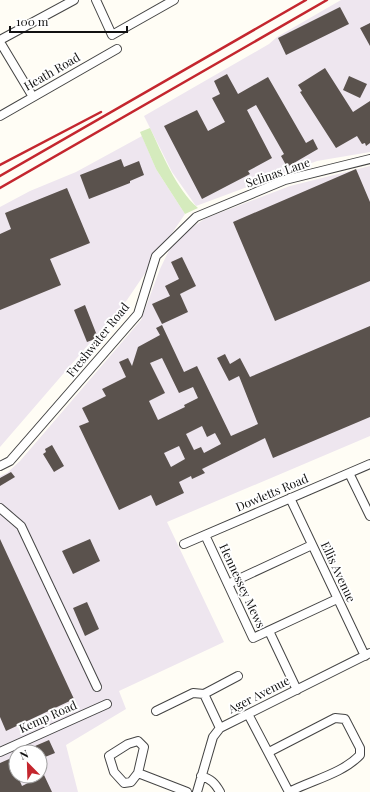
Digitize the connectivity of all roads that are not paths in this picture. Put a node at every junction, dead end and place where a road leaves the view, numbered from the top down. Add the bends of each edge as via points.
1 (74, 0) edge
2 (96, 0) edge
3 (174, 0) edge
4 (0, 41) edge
5 (117, 50) dead end
6 (33, 97) junction
7 (0, 116) edge
8 (370, 159) edge
9 (196, 217) joint
10 (370, 464) edge
11 (0, 466) edge
12 (349, 473) junction
13 (290, 498) junction
14 (0, 508) edge
15 (370, 516) edge
16 (205, 535) junction
17 (184, 544) dead end
18 (312, 545) junction
19 (228, 584) junction
20 (337, 599) junction
21 (269, 631) junction
22 (368, 654) edge
23 (238, 676) dead end
24 (97, 687) dead end
25 (297, 690) junction
26 (204, 694) junction
27 (107, 704) dead end
28 (156, 710) dead end
29 (248, 714) junction
30 (220, 728) junction
31 (0, 752) edge
32 (269, 752) junction
33 (138, 772) junction
34 (201, 776) junction
35 (187, 792) edge
36 (197, 792) edge
37 (220, 792) edge
38 (289, 792) edge

1 - 4 street
2 - 3 street via 112,35
4 - 6 street
5 - 6 street, Heath Road
6 - 7 street, Heath Road
8 - 9 street, Selinas Lane via 286,180
9 - 11 street, Freshwater Road via 156,256 138,314 10,461
10 - 12 street, Dowletts Road
12 - 13 street, Dowletts Road
12 - 15 street
13 - 16 street, Dowletts Road
13 - 18 street, Ellis Avenue
14 - 24 street via 21,526
16 - 17 street, Dowletts Road
16 - 19 street, Hennessey Mews
18 - 19 street
18 - 20 street, Ellis Avenue
19 - 21 street, Hennessey Mews via 253,638
20 - 21 street
20 - 22 street, Ellis Avenue
21 - 25 street, Hennessey Mews
22 - 25 street, Ager Avenue
23 - 26 street
25 - 29 street, Ager Avenue
26 - 28 street via 193,693
26 - 30 street
27 - 31 street, Kemp Road
29 - 30 street, Ager Avenue
29 - 32 street
30 - 34 street, Ager Avenue via 213,736
32 - 38 street
32 - 38 street via 340,717 345,719 360,748 360,755 355,760
33 - 33 street via 131,782 124,783 114,772 109,756 138,741 144,746
33 - 35 street
34 - 36 street, Ager Avenue
34 - 37 street via 216,784

